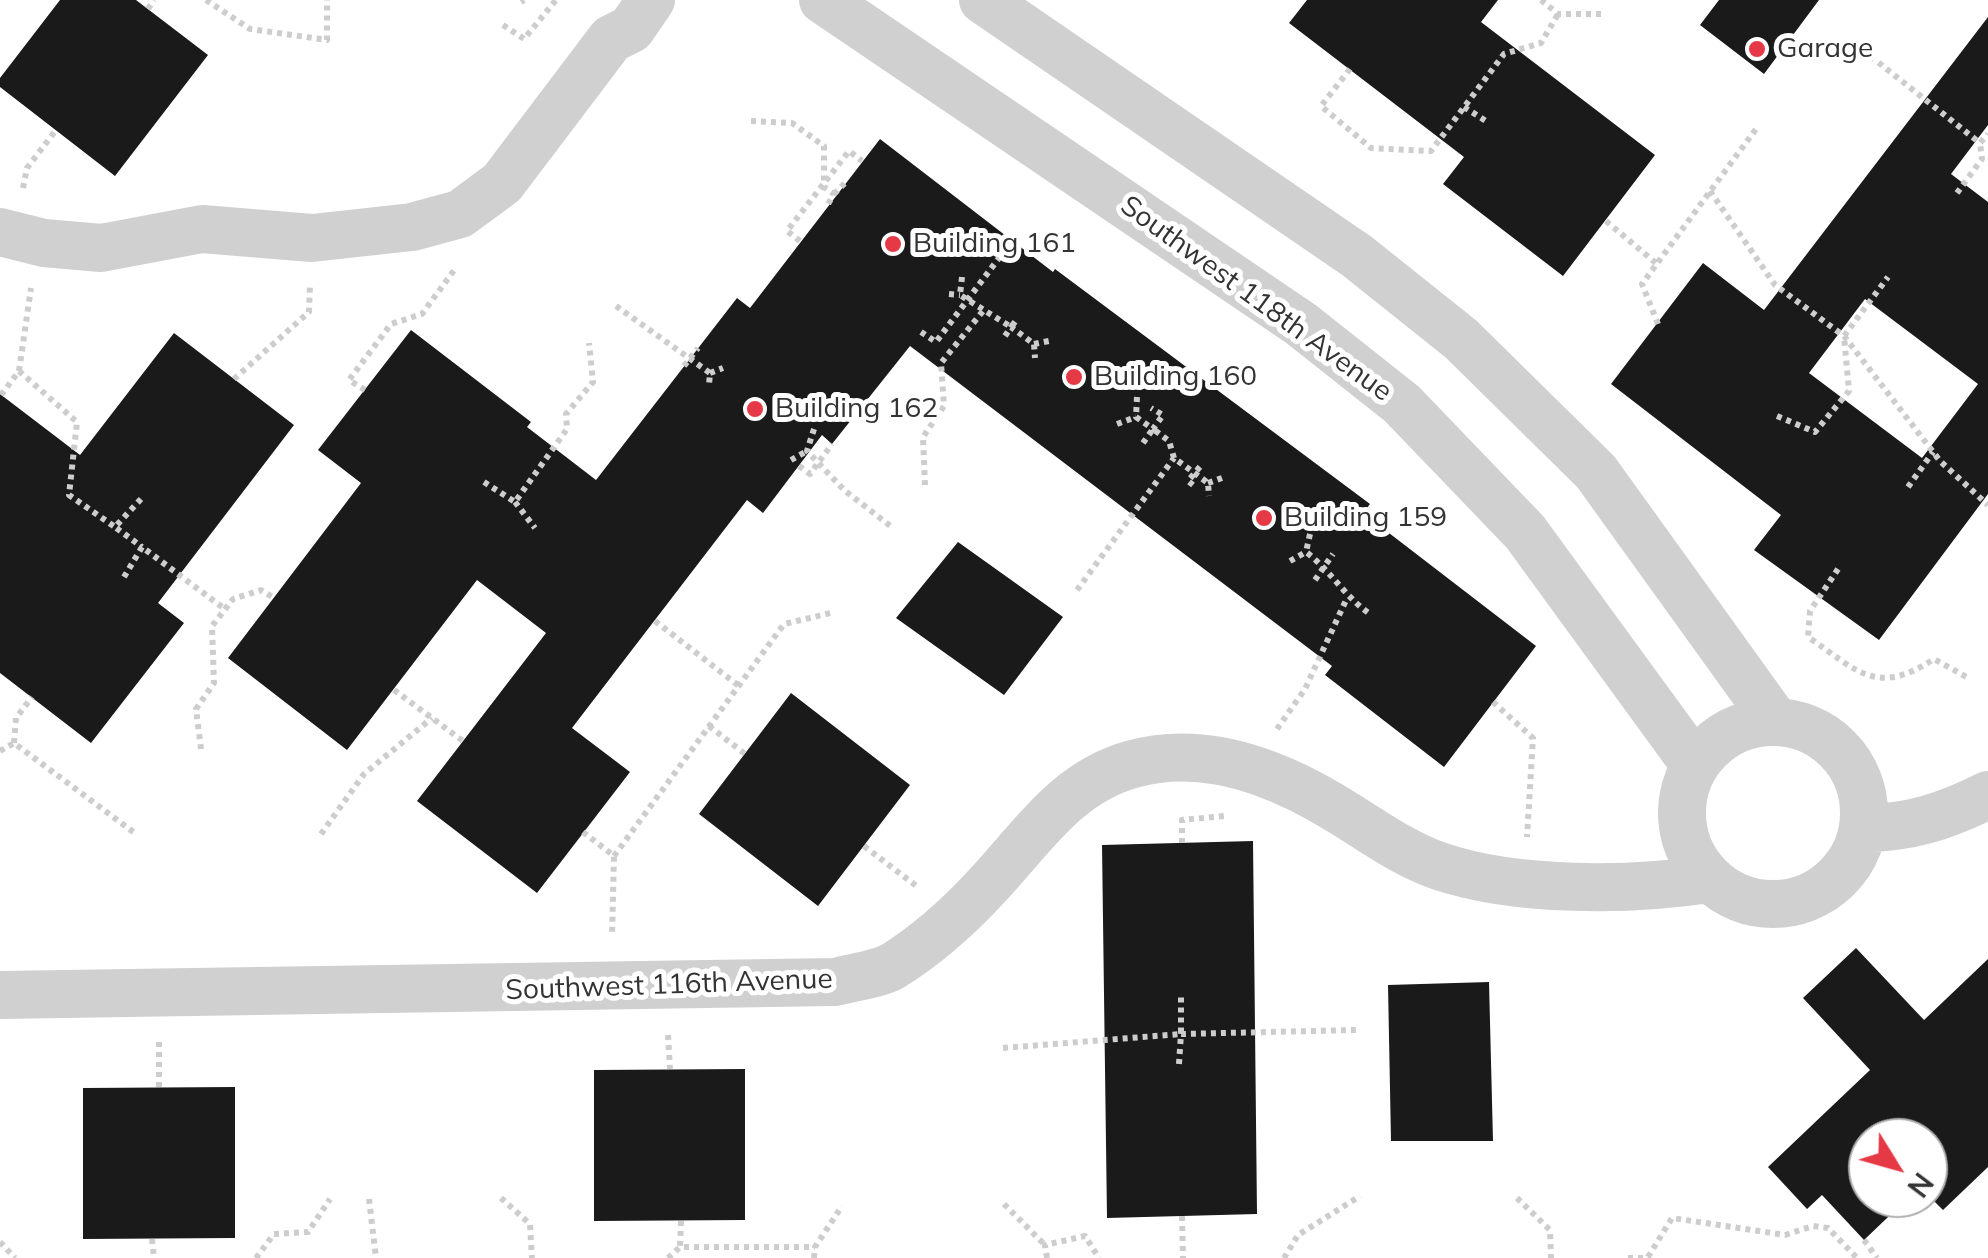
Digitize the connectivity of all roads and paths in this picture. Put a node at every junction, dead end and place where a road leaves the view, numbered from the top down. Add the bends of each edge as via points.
1 (154, 0) edge
2 (206, 0) edge
3 (327, 0) edge
4 (555, 0) edge
5 (651, 0) edge
6 (823, 0) edge
7 (984, 0) edge
8 (1541, 0) edge
9 (148, 9) dead end
10 (1558, 14) junction
11 (1604, 14) dead end
12 (503, 25) dead end
13 (1855, 44) dead end
14 (1350, 69) dead end
15 (1464, 107) junction
16 (751, 121) dead end
17 (1489, 123) dead end
18 (1756, 129) dead end
19 (56, 130) dead end
20 (1988, 134) edge
21 (1980, 143) junction
22 (862, 161) dead end
23 (847, 181) dead end
24 (824, 187) junction
25 (1710, 192) junction
26 (1957, 193) dead end
27 (834, 194) junction
28 (828, 204) dead end
29 (1606, 221) dead end
30 (19, 236) edge
31 (312, 238) junction
32 (800, 241) dead end
33 (986, 247) dead end
34 (461, 262) dead end
35 (1656, 264) junction
36 (1888, 276) dead end
37 (962, 277) dead end
38 (949, 294) dead end
39 (964, 298) junction
40 (616, 306) dead end
41 (983, 311) junction
42 (1018, 318) dead end
43 (1658, 324) dead end
44 (1011, 328) junction
45 (921, 332) dead end
46 (1006, 336) dead end
47 (1844, 336) junction
48 (1049, 341) dead end
49 (589, 343) dead end
50 (1034, 344) junction
51 (698, 348) dead end
52 (688, 358) junction
53 (1036, 358) dead end
54 (684, 366) dead end
55 (723, 368) dead end
56 (20, 370) junction
57 (710, 373) junction
58 (234, 379) dead end
59 (709, 386) dead end
60 (365, 390) dead end
61 (1, 394) edge
62 (1136, 397) dead end
63 (1151, 408) dead end
64 (1777, 416) dead end
65 (1136, 417) junction
66 (1117, 424) dead end
67 (814, 429) dead end
68 (1153, 429) junction
69 (1142, 443) dead end
70 (832, 444) dead end
71 (807, 451) junction
72 (1932, 452) junction
73 (1174, 458) junction
74 (791, 460) dead end
75 (820, 462) junction
76 (1204, 463) dead end
77 (799, 466) dead end
78 (1194, 474) junction
79 (1222, 478) dead end
80 (484, 482) dead end
81 (1208, 483) junction
82 (925, 485) dead end
83 (1193, 485) dead end
84 (1908, 487) dead end
85 (1208, 496) dead end
86 (142, 499) dead end
87 (515, 502) junction
88 (1987, 504) edge
89 (115, 527) junction
90 (535, 528) dead end
91 (894, 528) dead end
92 (1310, 534) dead end
93 (142, 547) junction
94 (1306, 552) junction
95 (1333, 554) dead end
96 (1290, 561) dead end
97 (1324, 566) junction
98 (1838, 569) dead end
99 (124, 576) dead end
100 (1315, 580) dead end
101 (1077, 590) dead end
102 (274, 598) dead end
103 (1347, 598) junction
104 (226, 610) junction
105 (834, 612) dead end
106 (1370, 614) dead end
107 (655, 621) dead end
108 (1970, 678) dead end
109 (738, 686) junction
110 (394, 690) dead end
111 (32, 697) dead end
112 (1493, 702) dead end
113 (432, 718) junction
114 (1776, 722) junction
115 (709, 726) junction
116 (463, 741) dead end
117 (14, 742) junction
118 (200, 749) dead end
119 (0, 751) edge
120 (745, 754) dead end
121 (1696, 765) junction
122 (1260, 770) junction
123 (1988, 795) edge
124 (1863, 828) junction
125 (584, 832) dead end
126 (136, 834) dead end
127 (321, 834) dead end
128 (864, 846) dead end
129 (614, 856) junction
130 (1708, 879) junction
131 (1524, 882) junction
132 (967, 906) junction
133 (610, 984) junction
134 (0, 995) edge
135 (1180, 995) dead end
136 (1356, 1030) dead end
137 (1181, 1034) junction
138 (1004, 1048) dead end
139 (1179, 1064) dead end
140 (1360, 1196) dead end
141 (501, 1198) dead end
142 (1517, 1198) dead end
143 (330, 1199) dead end
144 (369, 1199) dead end
145 (1004, 1204) dead end
146 (842, 1206) dead end
147 (1182, 1216) dead end
148 (682, 1221) dead end
149 (152, 1239) dead end
150 (1864, 1240) dead end
151 (0, 1242) edge
152 (1046, 1245) junction
153 (680, 1247) junction
154 (815, 1247) junction
155 (1649, 1257) edge
156 (15, 1258) edge
157 (154, 1258) edge
158 (256, 1258) edge
159 (376, 1258) edge
160 (532, 1258) edge
161 (668, 1258) edge
162 (814, 1258) edge
163 (1047, 1258) edge
164 (1099, 1258) edge
165 (1183, 1258) edge
166 (1284, 1258) edge
167 (1551, 1258) edge
168 (1628, 1258) edge
169 (1856, 1258) edge
170 (1877, 1258) edge

1 - 9 path
2 - 3 path via 250,29 326,40
4 - 12 path via 524,38
5 - 31 street via 484,199 460,214 412,227
6 - 121 street, Southwest 118th Avenue via 1302,324 1402,404 1525,532
7 - 114 street via 1358,256 1461,340 1596,472
8 - 10 path
10 - 11 path
10 - 15 path via 1541,43 1504,54
13 - 21 path
14 - 15 path via 1321,106 1371,148 1431,151
15 - 17 path
16 - 24 path via 792,123 824,146
18 - 25 path
19 - 30 path via 27,168
20 - 21 path
21 - 26 path via 1982,159
22 - 24 path via 849,151
23 - 27 path
24 - 27 path
24 - 32 path via 788,232
25 - 35 path
25 - 47 path via 1775,285
27 - 28 path
29 - 35 path
30 - 31 street via 101,248 202,229
30 - 56 path via 33,276
31 - 58 path via 309,312
33 - 39 path via 999,258
34 - 60 path via 422,314 391,324 348,380
35 - 43 path via 1642,284
36 - 47 path
37 - 39 path
38 - 39 path
39 - 41 path
39 - 45 path via 936,342
40 - 52 path
41 - 44 path
41 - 82 path via 941,364 944,406 922,438
42 - 44 path
44 - 46 path
44 - 50 path
47 - 64 path via 1849,391 1815,432
47 - 72 path
48 - 50 path
49 - 87 path via 594,382 566,414 567,429
50 - 53 path
51 - 52 path
52 - 54 path
52 - 57 path
55 - 57 path
56 - 61 path
56 - 89 path via 77,422 69,495
57 - 59 path
62 - 65 path
63 - 68 path via 1164,415
65 - 66 path
65 - 68 path
67 - 71 path
68 - 69 path
68 - 73 path via 1169,441
70 - 75 path
71 - 74 path
71 - 75 path
72 - 84 path
72 - 88 path
73 - 78 path
73 - 101 path
75 - 77 path via 810,474
75 - 91 path
76 - 78 path
78 - 81 path
78 - 83 path via 1188,482
79 - 81 path
80 - 87 path
81 - 85 path
86 - 89 path
87 - 90 path
89 - 93 path
92 - 94 path
93 - 99 path
93 - 104 path
94 - 96 path
94 - 97 path
95 - 97 path
97 - 100 path
97 - 103 path
98 - 108 path via 1810,611 1808,637 1871,680 1907,677 1934,659
102 - 104 path via 261,590
103 - 106 path
103 - 122 path via 1304,689 1269,741
104 - 118 path via 212,626 214,683 196,709
105 - 109 path via 784,624
107 - 109 path
109 - 115 path
110 - 113 path
111 - 117 path via 16,718
112 - 131 path via 1534,738
113 - 116 path
113 - 127 path via 364,774
114 - 121 street via 1730,732
114 - 124 street via 1818,734 1843,755 1860,784
115 - 120 path
115 - 129 path
117 - 119 path
117 - 126 path
121 - 130 street via 1686,786 1684,834
122 - 131 street, Southwest 116th Avenue via 1411,856
122 - 132 street, Southwest 116th Avenue via 1201,757 1132,764 1059,802
123 - 124 street via 1947,816 1901,828
124 - 130 street via 1837,878 1787,904 1759,904
125 - 129 path
128 - 132 path via 928,895
129 - 133 path
130 - 131 street, Southwest 116th Avenue via 1665,886
132 - 133 street, Southwest 116th Avenue via 890,968 835,982
133 - 134 street, Southwest 116th Avenue
135 - 137 path
136 - 137 path
137 - 138 path
137 - 139 path
140 - 166 path via 1298,1235
141 - 160 path via 530,1224
142 - 167 path via 1550,1230
143 - 158 path via 308,1232 274,1234
144 - 159 path
145 - 152 path
146 - 154 path
147 - 165 path
148 - 153 path
149 - 157 path
150 - 170 path
151 - 156 path
152 - 163 path
152 - 164 path via 1085,1236
153 - 154 path
153 - 161 path
154 - 162 path
155 - 168 path
155 - 169 path via 1672,1218 1784,1235 1828,1228

